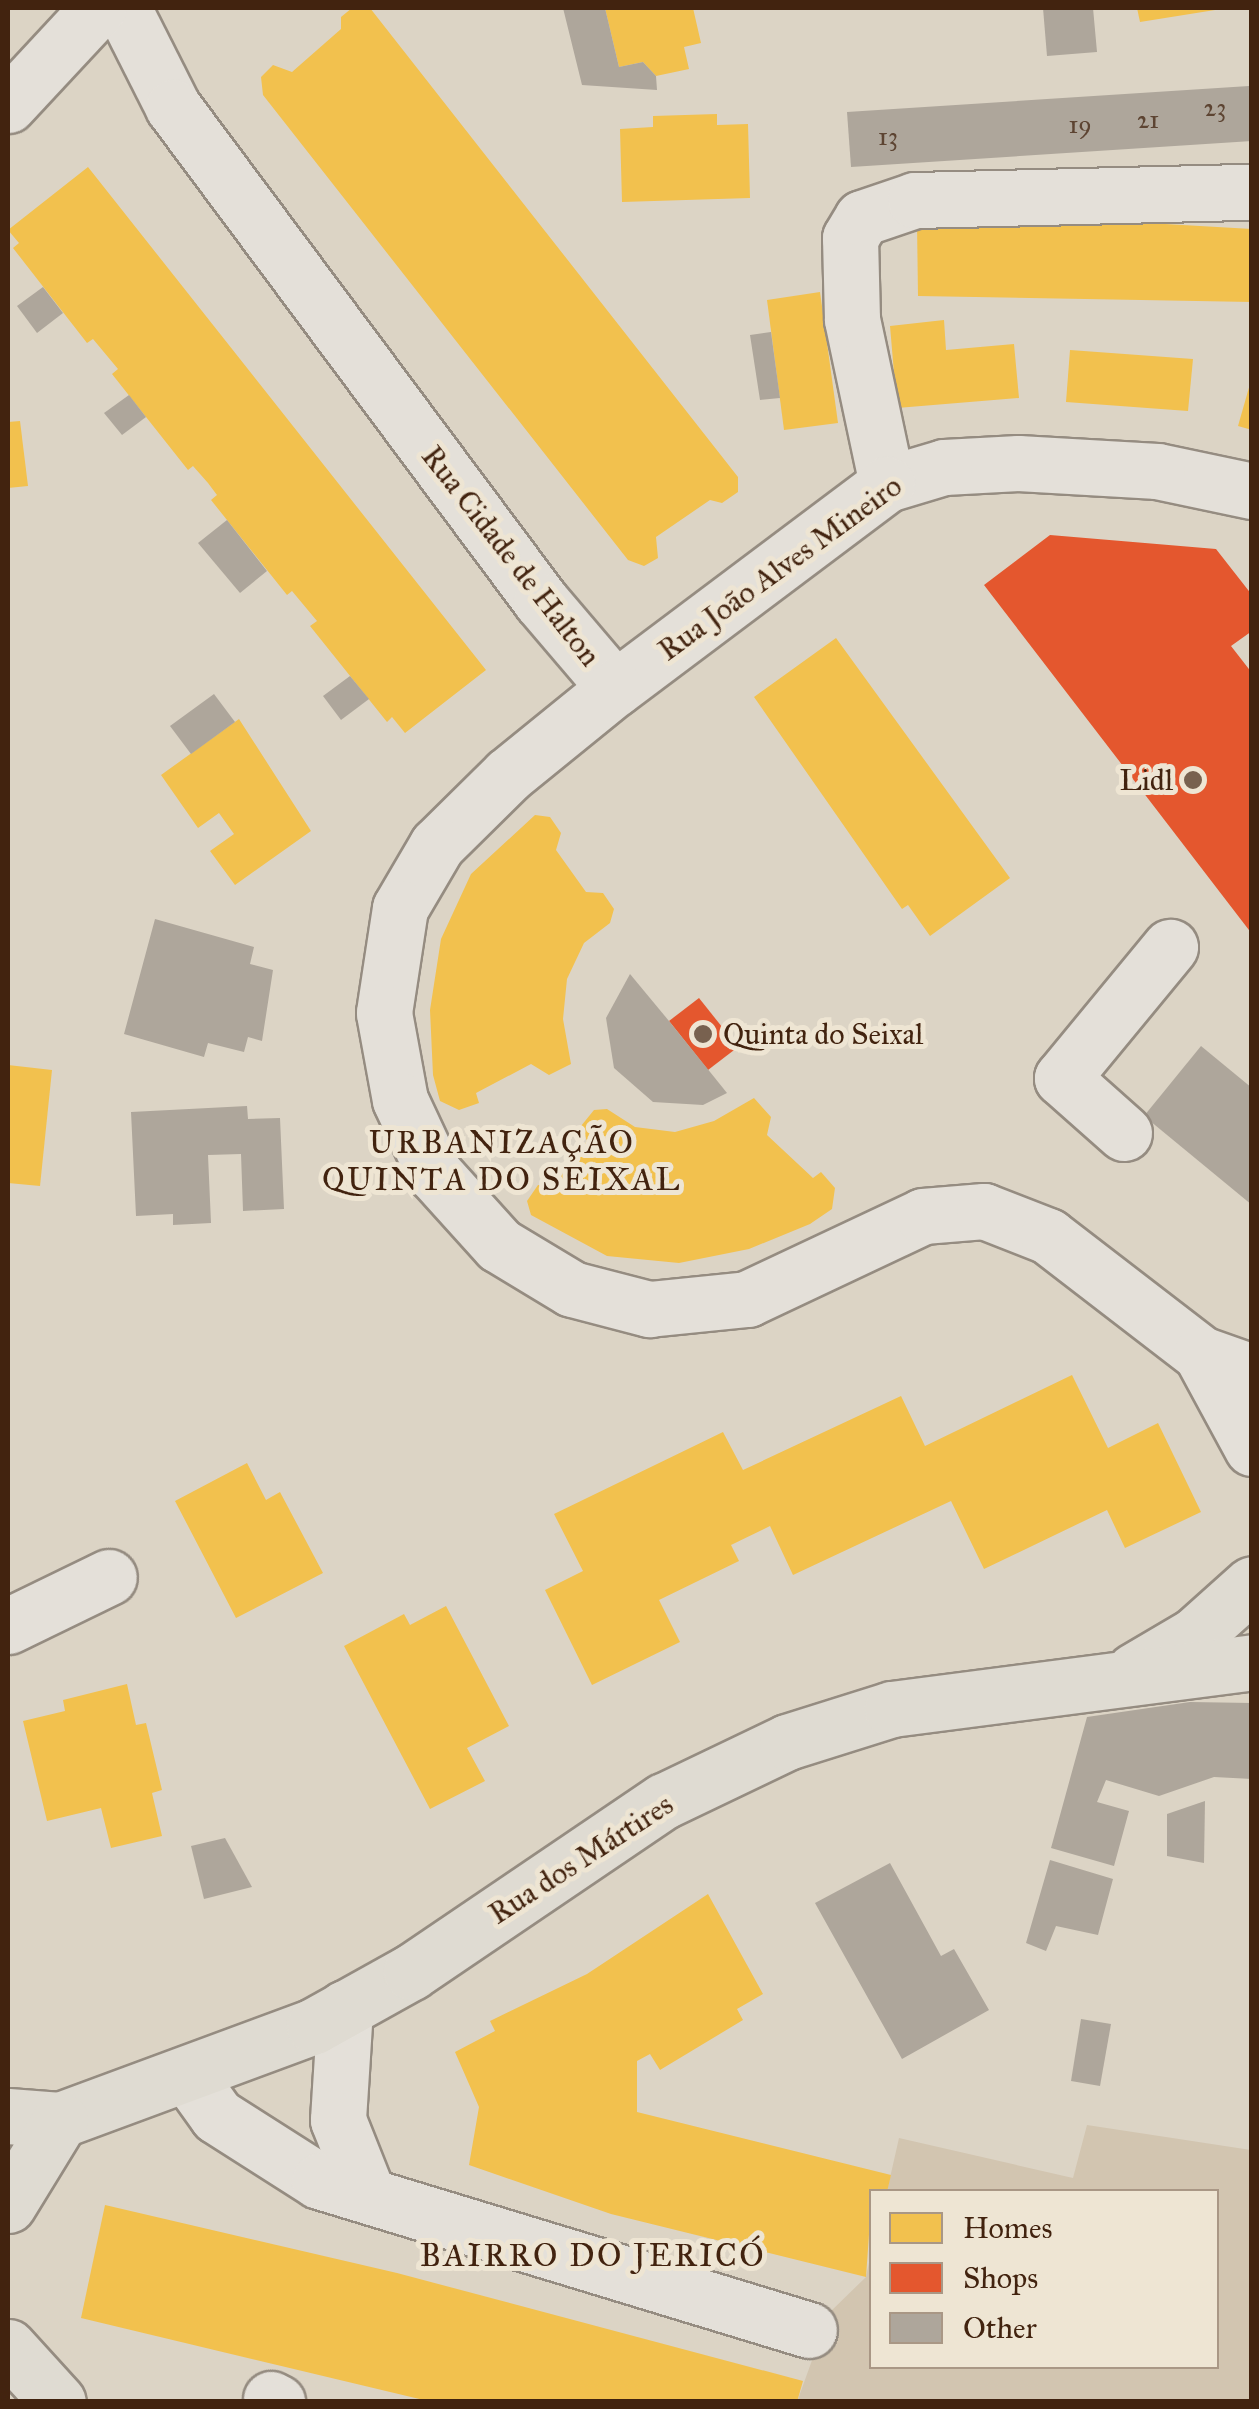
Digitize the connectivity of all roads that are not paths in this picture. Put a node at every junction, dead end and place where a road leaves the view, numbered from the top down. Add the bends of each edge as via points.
1 (98, 8) edge
2 (123, 8) edge
3 (8, 106) edge
4 (1252, 192) edge
5 (887, 484) junction
6 (1252, 491) edge
7 (614, 688) junction
8 (1170, 947) dead end
9 (1124, 1133) dead end
10 (1201, 1354) junction
11 (1252, 1372) edge
12 (1252, 1448) edge
13 (109, 1577) dead end
14 (1252, 1584) edge
15 (8, 1626) edge
16 (1252, 1662) edge
17 (1128, 1675) junction
18 (345, 2008) junction
19 (189, 2076) junction
20 (34, 2118) edge
21 (367, 2193) junction
22 (8, 2205) edge
23 (809, 2330) dead end
24 (8, 2347) edge
25 (58, 2402) edge

1 - 3 street
2 - 7 street, Rua Cidade de Halton via 173,107 541,601
4 - 5 street via 915,200 862,218 850,238 852,318
5 - 6 street, Rua João Alves Mineiro via 944,467 1018,463 1157,471
5 - 7 street, Rua João Alves Mineiro
7 - 10 street, Rua Cidade de Halton via 508,775 436,846 400,908 386,971 389,1061 415,1139 452,1198 534,1270 612,1304 650,1309 747,1298 923,1216 984,1211 1048,1236
8 - 9 street via 1062,1078
10 - 11 street, Rua Cidade de Halton
10 - 12 street, Rua Cidade de Halton
13 - 15 street
14 - 17 main road, Rua dos Mártires via 1195,1635
16 - 17 main road, Rua dos Mártires
17 - 18 main road, Rua dos Mártires via 892,1709 743,1760 664,1801 411,1972
18 - 19 main road, Rua dos Mártires
18 - 21 street via 338,2120
19 - 20 main road, Rua dos Mártires
19 - 21 street via 217,2116 250,2142 319,2181
20 - 22 main road, Rua dos Mártires
21 - 23 street
24 - 25 main road

